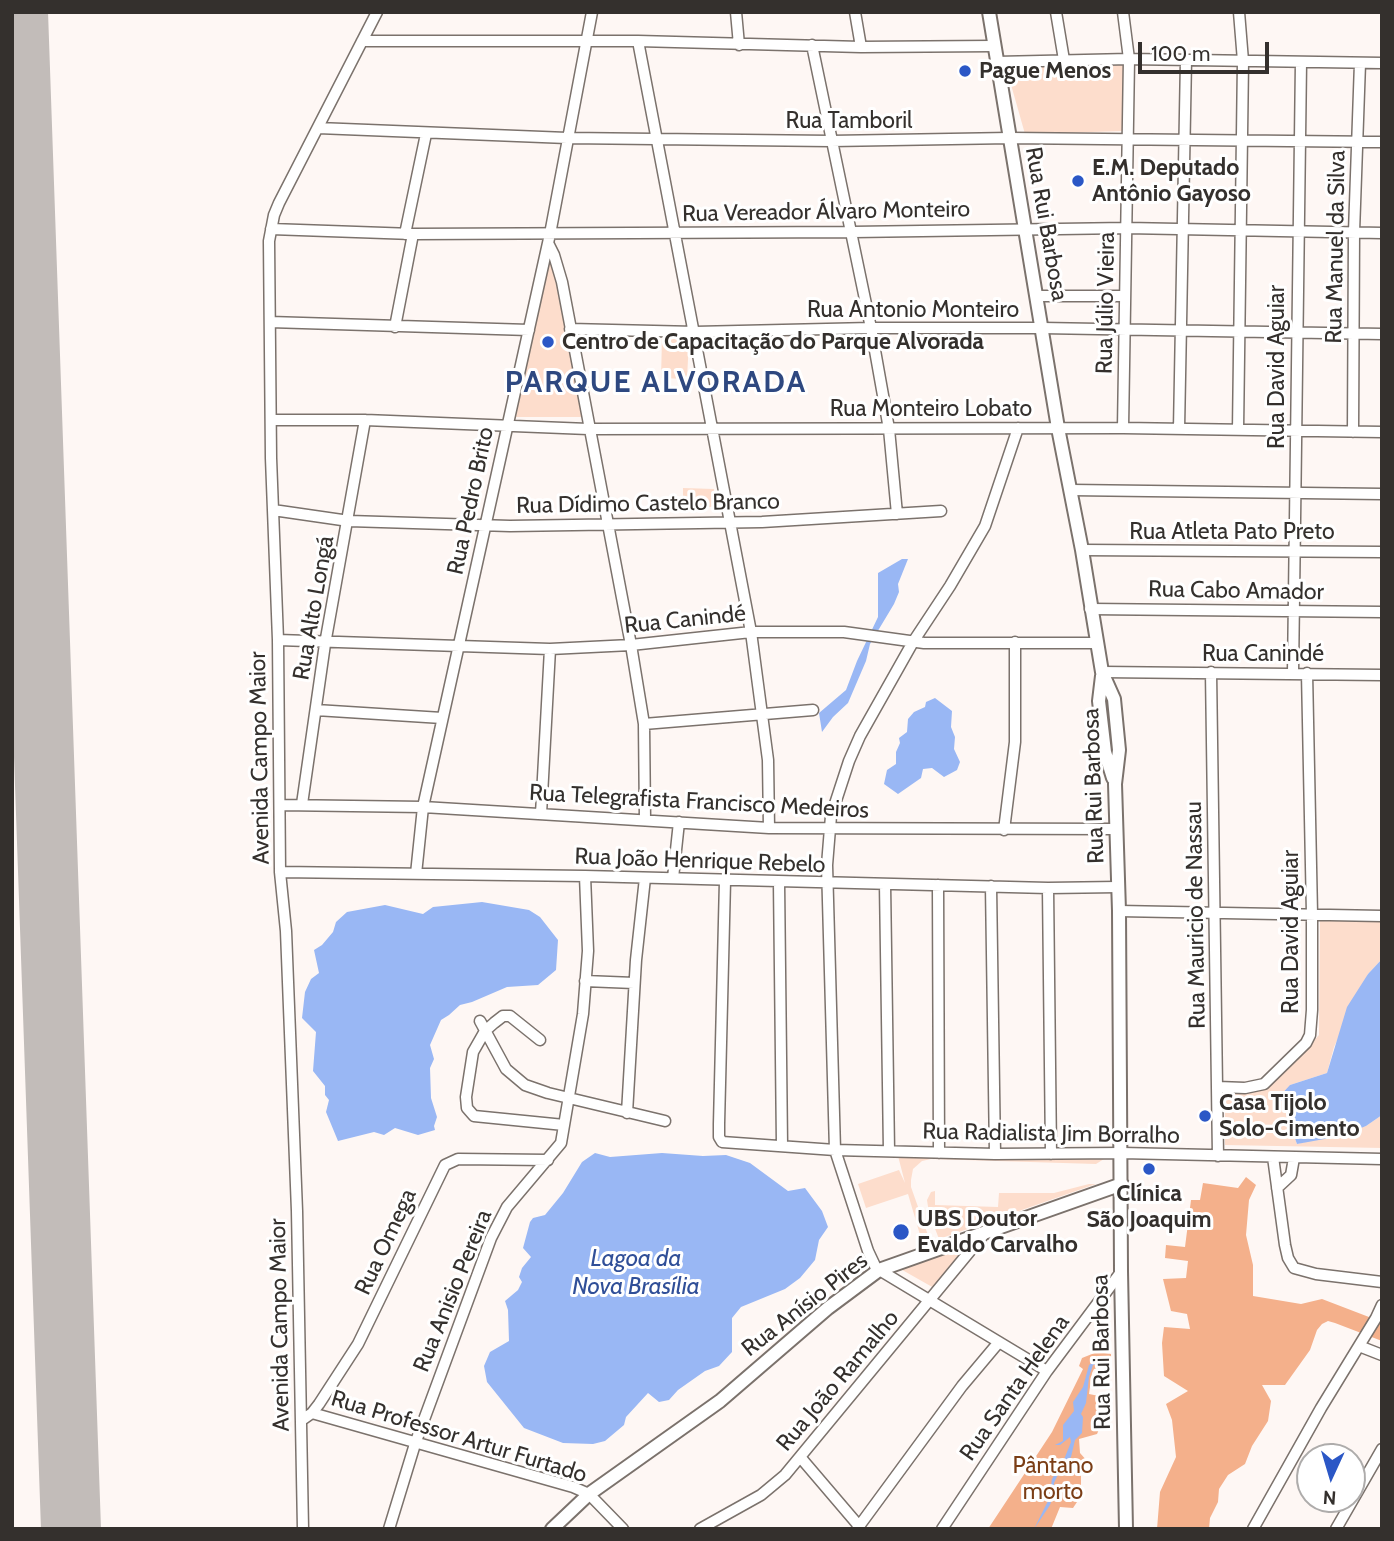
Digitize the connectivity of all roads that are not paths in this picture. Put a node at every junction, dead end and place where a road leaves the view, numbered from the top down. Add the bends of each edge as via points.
1 (377, 12) edge
2 (592, 12) edge
3 (736, 12) edge
4 (855, 12) edge
5 (989, 12) edge
6 (1056, 12) edge
7 (1123, 12) edge
8 (1239, 12) edge
9 (362, 41) junction
10 (638, 41) junction
11 (586, 43) junction
12 (739, 45) junction
13 (812, 45) junction
14 (993, 46) junction
15 (861, 47) junction
16 (1129, 59) junction
17 (1064, 60) junction
18 (1186, 60) junction
19 (1243, 61) junction
20 (997, 62) junction
21 (1301, 62) junction
22 (1360, 63) junction
23 (1382, 63) edge
24 (318, 128) junction
25 (426, 134) junction
26 (567, 138) junction
27 (1010, 138) junction
28 (656, 139) junction
29 (1128, 139) junction
30 (1184, 139) junction
31 (831, 141) junction
32 (1241, 141) junction
33 (1300, 141) junction
34 (1357, 142) junction
35 (1382, 142) edge
36 (1027, 228) junction
37 (1127, 228) junction
38 (271, 229) junction
39 (1182, 230) junction
40 (1297, 231) junction
41 (853, 232) junction
42 (1241, 232) junction
43 (1354, 232) junction
44 (674, 233) junction
45 (1382, 233) edge
46 (409, 234) junction
47 (549, 239) junction
48 (1037, 296) junction
49 (1125, 296) junction
50 (270, 322) junction
51 (395, 327) junction
52 (570, 328) junction
53 (872, 328) junction
54 (1042, 328) junction
55 (529, 330) junction
56 (1124, 330) junction
57 (1180, 331) junction
58 (1238, 331) junction
59 (695, 332) junction
60 (1296, 332) junction
61 (1353, 333) junction
62 (1382, 334) edge
63 (271, 420) junction
64 (365, 420) junction
65 (506, 425) junction
66 (712, 428) junction
67 (1018, 428) junction
68 (1058, 428) junction
69 (1123, 428) junction
70 (588, 429) junction
71 (889, 429) junction
72 (1179, 429) junction
73 (1238, 430) junction
74 (1296, 431) junction
75 (1353, 432) junction
76 (1382, 432) edge
77 (1071, 490) junction
78 (1296, 493) junction
79 (1382, 494) edge
80 (273, 510) junction
81 (941, 511) dead end
82 (897, 514) junction
83 (349, 521) junction
84 (731, 523) junction
85 (606, 524) junction
86 (486, 526) junction
87 (1082, 550) junction
88 (1294, 552) junction
89 (1382, 552) edge
90 (1090, 608) junction
91 (1294, 611) junction
92 (1382, 612) edge
93 (751, 632) junction
94 (278, 640) junction
95 (913, 642) junction
96 (1015, 642) junction
97 (325, 643) junction
98 (1096, 643) junction
99 (459, 646) junction
100 (631, 646) junction
101 (550, 649) junction
102 (1102, 672) junction
103 (1211, 672) junction
104 (1293, 673) junction
105 (1307, 673) junction
106 (1382, 674) edge
107 (316, 710) junction
108 (813, 710) dead end
109 (764, 715) junction
110 (442, 718) junction
111 (644, 724) junction
112 (302, 804) junction
113 (281, 805) junction
114 (423, 807) junction
115 (541, 814) junction
116 (645, 820) junction
117 (678, 822) junction
118 (769, 828) junction
119 (829, 829) junction
120 (1115, 829) junction
121 (1004, 830) junction
122 (280, 872) junction
123 (416, 874) junction
124 (585, 876) junction
125 (645, 878) junction
126 (673, 878) junction
127 (725, 881) junction
128 (779, 882) junction
129 (828, 883) junction
130 (885, 884) junction
131 (938, 885) junction
132 (991, 886) junction
133 (1118, 887) junction
134 (1048, 888) junction
135 (1119, 911) junction
136 (1216, 913) junction
137 (1312, 914) junction
138 (1382, 916) edge
139 (585, 981) junction
140 (634, 983) junction
141 (483, 1026) junction
142 (540, 1041) dead end
143 (1218, 1087) junction
144 (568, 1098) junction
145 (627, 1113) junction
146 (665, 1121) dead end
147 (564, 1125) junction
148 (782, 1145) junction
149 (835, 1150) junction
150 (889, 1151) junction
151 (939, 1153) junction
152 (1122, 1153) junction
153 (995, 1154) junction
154 (1051, 1154) junction
155 (1218, 1156) junction
156 (1273, 1157) junction
157 (1294, 1158) junction
158 (1382, 1159) edge
159 (548, 1160) junction
160 (1122, 1184) junction
161 (1277, 1188) junction
162 (984, 1234) junction
163 (879, 1270) junction
164 (1121, 1272) junction
165 (1382, 1282) edge
166 (930, 1300) junction
167 (1382, 1304) edge
168 (999, 1342) junction
169 (1362, 1342) junction
170 (1382, 1355) edge
171 (1047, 1371) junction
172 (312, 1413) junction
173 (302, 1420) junction
174 (415, 1444) junction
175 (1382, 1449) edge
176 (801, 1458) junction
177 (589, 1494) junction
178 (858, 1527) edge
179 (303, 1529) edge
180 (389, 1529) edge
181 (552, 1529) edge
182 (623, 1529) edge
183 (700, 1529) edge
184 (942, 1529) edge
185 (1126, 1529) edge
186 (1253, 1529) edge
187 (1336, 1529) edge

1 - 9 street, Avenida Campo Maior
2 - 11 street, Rua Pedro Brito
3 - 12 street
4 - 15 street
5 - 14 street, Rua Rui Barbosa
6 - 17 street
7 - 16 street, Rua Júlio Vieira
8 - 19 street
9 - 11 street
9 - 24 street, Avenida Campo Maior
10 - 11 street
10 - 12 street
10 - 28 street
11 - 26 street, Rua Pedro Brito
12 - 13 street
13 - 15 street
13 - 31 street
14 - 15 street
14 - 20 street, Rua Rui Barbosa
16 - 17 street
16 - 18 street
16 - 29 street, Rua Júlio Vieira
17 - 20 street
18 - 19 street
18 - 30 street
19 - 21 street
19 - 32 street
20 - 27 street, Rua Rui Barbosa
21 - 22 street
21 - 33 street, Rua David Aguiar
22 - 23 street
22 - 34 street, Rua Manuel da Silva
24 - 25 street, Rua Tamboril
24 - 38 street, Avenida Campo Maior via 279,203
25 - 26 street, Rua Tamboril
25 - 46 street
26 - 28 street, Rua Tamboril
26 - 47 street, Rua Pedro Brito
27 - 29 street, Rua Tamboril
27 - 31 street, Rua Tamboril
27 - 36 street, Rua Rui Barbosa
28 - 31 street, Rua Tamboril
28 - 44 street
29 - 30 street, Rua Tamboril
29 - 37 street, Rua Júlio Vieira
30 - 32 street, Rua Tamboril
30 - 39 street
31 - 41 street
32 - 33 street, Rua Tamboril
32 - 42 street
33 - 34 street, Rua Tamboril
33 - 40 street, Rua David Aguiar
34 - 35 street, Rua Tamboril
34 - 43 street, Rua Manuel da Silva
36 - 37 street, Rua Vereador Álvaro Monteiro
36 - 41 street, Rua Vereador Álvaro Monteiro
36 - 48 street, Rua Rui Barbosa
37 - 39 street, Rua Vereador Álvaro Monteiro
37 - 49 street, Rua Júlio Vieira
38 - 46 street, Rua Vereador Álvaro Monteiro
38 - 50 street, Avenida Campo Maior
39 - 42 street, Rua Vereador Álvaro Monteiro
39 - 57 street
40 - 42 street, Rua Vereador Álvaro Monteiro
40 - 43 street, Rua Vereador Álvaro Monteiro
40 - 60 street, Rua David Aguiar
41 - 44 street, Rua Vereador Álvaro Monteiro
41 - 53 street
42 - 58 street
43 - 45 street, Rua Vereador Álvaro Monteiro
43 - 61 street, Rua Manuel da Silva
44 - 47 street, Rua Vereador Álvaro Monteiro
44 - 59 street
46 - 47 street, Rua Vereador Álvaro Monteiro
46 - 51 street
47 - 52 street
47 - 55 street, Rua Pedro Brito
48 - 49 street
48 - 54 street, Rua Rui Barbosa
49 - 56 street, Rua Júlio Vieira
50 - 51 street
50 - 63 street, Avenida Campo Maior
51 - 55 street
52 - 59 street, Rua Antonio Monteiro
52 - 70 street
53 - 54 street, Rua Antonio Monteiro
53 - 59 street, Rua Antonio Monteiro
53 - 71 street
54 - 56 street, Rua Antonio Monteiro
54 - 68 street, Rua Rui Barbosa
55 - 65 street, Rua Pedro Brito
56 - 57 street, Rua Antonio Monteiro
56 - 69 street, Rua Júlio Vieira
57 - 58 street, Rua Antonio Monteiro
57 - 72 street
58 - 60 street, Rua Antonio Monteiro
58 - 73 street
59 - 66 street
60 - 61 street, Rua Antonio Monteiro
60 - 74 street, Rua David Aguiar
61 - 62 street, Rua Antonio Monteiro
61 - 75 street, Rua Manuel da Silva
63 - 64 street, Rua Monteiro Lobato
63 - 80 street, Avenida Campo Maior
64 - 65 street, Rua Monteiro Lobato
64 - 83 street, Rua Alto Longá
65 - 70 street, Rua Monteiro Lobato
65 - 86 street, Rua Pedro Brito
66 - 70 street, Rua Monteiro Lobato
66 - 71 street, Rua Monteiro Lobato
66 - 84 street
67 - 68 street, Rua Monteiro Lobato
67 - 71 street, Rua Monteiro Lobato
67 - 95 street via 985,526
68 - 69 street, Rua Monteiro Lobato
68 - 77 street, Rua Rui Barbosa
69 - 72 street, Rua Monteiro Lobato
70 - 85 street
71 - 82 street
72 - 73 street, Rua Monteiro Lobato
73 - 74 street, Rua Monteiro Lobato
74 - 75 street, Rua Monteiro Lobato
74 - 78 street, Rua David Aguiar
75 - 76 street, Rua Monteiro Lobato
77 - 78 street
77 - 87 street, Rua Rui Barbosa
78 - 79 street
78 - 88 street, Rua David Aguiar
80 - 83 street, Rua Dídimo Castelo Branco
80 - 94 street, Avenida Campo Maior
81 - 82 street, Rua Dídimo Castelo Branco
82 - 84 street, Rua Dídimo Castelo Branco
83 - 86 street, Rua Dídimo Castelo Branco
83 - 97 street, Rua Alto Longá
84 - 85 street, Rua Dídimo Castelo Branco
84 - 93 street
85 - 86 street, Rua Dídimo Castelo Branco
85 - 100 street
86 - 99 street, Rua Pedro Brito
87 - 88 street, Rua Atleta Pato Preto
87 - 90 street, Rua Rui Barbosa
88 - 89 street, Rua Atleta Pato Preto
88 - 91 street, Rua David Aguiar
90 - 91 street, Rua Cabo Amador
90 - 98 street, Rua Rui Barbosa
91 - 92 street, Rua Cabo Amador
91 - 104 street, Rua David Aguiar
93 - 95 street, Rua Canindé via 862,633
93 - 100 street, Rua Canindé
93 - 109 street
94 - 97 street, Rua Canindé
94 - 113 street, Avenida Campo Maior
95 - 96 street, Rua Canindé
95 - 119 street via 860,736
96 - 98 street, Rua Canindé
96 - 121 street via 1015,742
97 - 99 street, Rua Canindé
97 - 107 street, Rua Alto Longá
98 - 102 street, Rua Rui Barbosa
99 - 101 street, Rua Canindé
99 - 110 street, Rua Pedro Brito
100 - 101 street, Rua Canindé
100 - 111 street
101 - 115 street
102 - 103 street, Rua Canindé
102 - 120 street, Rua Rui Barbosa via 1114,699 1119,750
103 - 104 street, Rua Canindé
103 - 136 street, Rua Mauricio de Nassau
104 - 105 street, Rua Canindé
105 - 106 street, Rua Canindé
105 - 137 street, Rua David Aguiar
107 - 110 street
107 - 112 street, Rua Alto Longá
108 - 109 street
109 - 111 street
109 - 118 street
110 - 114 street, Rua Pedro Brito
111 - 116 street
112 - 113 street, Rua Telegrafista Francisco Medeiros
112 - 114 street, Rua Telegrafista Francisco Medeiros
113 - 122 street, Avenida Campo Maior
114 - 115 street, Rua Telegrafista Francisco Medeiros
114 - 123 street, Rua Pedro Brito
115 - 116 street, Rua Telegrafista Francisco Medeiros
116 - 117 street, Rua Telegrafista Francisco Medeiros
117 - 118 street, Rua Telegrafista Francisco Medeiros
117 - 126 street
118 - 119 street, Rua Telegrafista Francisco Medeiros
119 - 121 street, Rua Telegrafista Francisco Medeiros
119 - 129 street
120 - 121 street, Rua Telegrafista Francisco Medeiros
120 - 133 street, Rua Rui Barbosa
122 - 123 street, Rua João Henrique Rebelo
122 - 173 street, Avenida Campo Maior via 286,931
123 - 124 street, Rua João Henrique Rebelo
124 - 125 street, Rua João Henrique Rebelo
124 - 139 street, Rua Anisio Pereira
125 - 126 street, Rua João Henrique Rebelo
125 - 140 street
126 - 127 street, Rua João Henrique Rebelo
127 - 128 street, Rua João Henrique Rebelo
127 - 148 street, Rua Radialista Jim Borralho via 720,1141
128 - 129 street, Rua João Henrique Rebelo
128 - 148 street
129 - 130 street, Rua João Henrique Rebelo
129 - 149 street
130 - 131 street, Rua João Henrique Rebelo
130 - 150 street
131 - 132 street, Rua João Henrique Rebelo
131 - 151 street
132 - 134 street, Rua João Henrique Rebelo
132 - 153 street
133 - 134 street, Rua João Henrique Rebelo
133 - 135 street, Rua Rui Barbosa
134 - 154 street
135 - 136 street
135 - 152 street, Rua Rui Barbosa
136 - 137 street
136 - 143 street, Rua Mauricio de Nassau
137 - 138 street
137 - 143 street, Rua David Aguiar via 1312,1010 1306,1043 1264,1084
139 - 140 street
139 - 144 street, Rua Anisio Pereira via 582,1034
140 - 145 street
141 - 142 street via 508,1016
141 - 144 street via 516,1080
141 - 147 street via 470,1068 466,1103 471,1115
143 - 155 street, Rua Mauricio de Nassau
144 - 145 street
144 - 147 street, Rua Anisio Pereira
145 - 146 street
147 - 159 street, Rua Anisio Pereira via 561,1143
148 - 149 street, Rua Radialista Jim Borralho
149 - 150 street, Rua Radialista Jim Borralho
149 - 163 street via 868,1251
150 - 151 street, Rua Radialista Jim Borralho
151 - 153 street, Rua Radialista Jim Borralho
152 - 154 street, Rua Radialista Jim Borralho
152 - 155 street, Rua Radialista Jim Borralho
152 - 160 street, Rua Rui Barbosa
153 - 154 street, Rua Radialista Jim Borralho
155 - 156 street, Rua Radialista Jim Borralho
156 - 157 street, Rua Radialista Jim Borralho
156 - 161 street
157 - 158 street, Rua Radialista Jim Borralho
157 - 161 street via 1291,1175
159 - 172 street, Rua Omega via 458,1159 445,1165 358,1344
159 - 174 street, Rua Anisio Pereira via 507,1208 491,1238
160 - 162 street, Rua Anísio Pires
160 - 164 street, Rua Rui Barbosa
161 - 165 street via 1285,1245 1294,1268
162 - 163 street, Rua Anísio Pires
162 - 166 street, Rua João Ramalho
163 - 166 street
163 - 177 street, Rua Anísio Pires via 720,1401
164 - 171 street, Rua Santa Helena
164 - 185 street, Rua Rui Barbosa
166 - 168 street
166 - 176 street, Rua João Ramalho
167 - 169 street
168 - 171 street
168 - 178 street
169 - 170 street
169 - 186 street
171 - 184 street, Rua Santa Helena
172 - 173 street, Rua Omega
172 - 174 street, Rua Professor Artur Furtado
173 - 179 street, Avenida Campo Maior
174 - 177 street, Rua Professor Artur Furtado
174 - 180 street, Rua Anisio Pereira
175 - 187 street
176 - 178 street
176 - 183 street, Rua João Ramalho via 761,1495
177 - 181 street, Rua Anísio Pires
177 - 182 street, Rua Professor Artur Furtado

